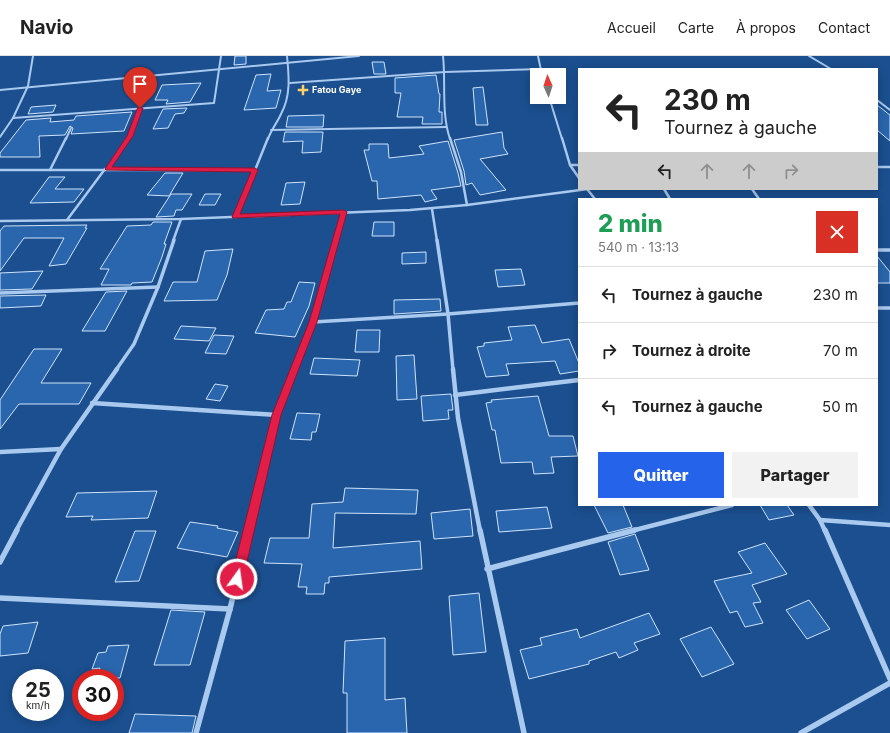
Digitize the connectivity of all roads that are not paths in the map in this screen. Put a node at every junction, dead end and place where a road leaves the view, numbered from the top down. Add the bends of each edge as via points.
1 (33, 56) edge
2 (220, 56) edge
3 (287, 56) edge
4 (359, 56) edge
5 (443, 56) edge
6 (538, 56) edge
7 (809, 56) edge
8 (288, 64) junction
9 (540, 68) edge
10 (829, 68) edge
11 (530, 69) edge
12 (220, 70) junction
13 (445, 72) junction
14 (290, 83) junction
15 (28, 86) junction
16 (0, 90) edge
17 (878, 101) edge
18 (551, 104) edge
19 (140, 108) junction
20 (890, 110) edge
21 (13, 118) junction
22 (446, 127) junction
23 (71, 128) dead end
24 (271, 130) junction
25 (0, 137) edge
26 (570, 165) junction
27 (578, 165) edge
28 (878, 167) edge
29 (890, 167) edge
30 (106, 169) junction
31 (50, 170) junction
32 (255, 170) junction
33 (1, 171) edge
34 (578, 177) edge
35 (580, 190) edge
36 (467, 205) junction
37 (432, 208) junction
38 (344, 212) junction
39 (236, 217) junction
40 (182, 219) junction
41 (67, 220) junction
42 (0, 221) edge
43 (878, 250) edge
44 (890, 250) edge
45 (158, 287) junction
46 (0, 293) edge
47 (578, 303) edge
48 (878, 308) edge
49 (890, 308) edge
50 (448, 314) junction
51 (313, 322) junction
52 (578, 380) edge
53 (456, 395) junction
54 (92, 403) junction
55 (277, 415) junction
56 (61, 449) junction
57 (0, 452) edge
58 (728, 506) edge
59 (809, 506) edge
60 (820, 520) junction
61 (890, 525) edge
62 (0, 562) edge
63 (487, 569) junction
64 (0, 598) edge
65 (230, 609) junction
66 (890, 679) edge
67 (890, 683) edge
68 (196, 733) edge
69 (524, 733) edge
70 (801, 733) edge

1 - 15 street
2 - 12 street
3 - 8 street
4 - 8 street
5 - 13 street
6 - 9 street
7 - 10 street
8 - 12 street
8 - 14 street
11 - 13 street
12 - 15 street
12 - 19 street via 214,103
13 - 14 street
13 - 22 street
14 - 24 street via 282,113
15 - 16 street
15 - 21 street
17 - 20 street
18 - 26 street
19 - 21 street
19 - 30 street via 130,136
21 - 25 street
22 - 24 street
22 - 36 street
23 - 31 street
24 - 32 street
26 - 27 street
26 - 34 street
28 - 29 street
30 - 31 street
30 - 32 street
30 - 41 street
31 - 33 street
32 - 39 street
35 - 36 street
36 - 37 street
37 - 38 street
37 - 50 street
38 - 39 street
38 - 51 street
39 - 40 street
40 - 41 street
40 - 45 street
41 - 42 street
43 - 44 street
45 - 46 street
45 - 54 street via 134,344
47 - 50 street
48 - 49 street
50 - 51 street
50 - 53 street
51 - 55 street
52 - 53 street
53 - 63 street via 458,418
54 - 55 street
54 - 56 street
55 - 65 street
56 - 57 street
56 - 62 street
58 - 63 street
59 - 60 street
60 - 61 street
60 - 66 street
63 - 69 street
64 - 65 street
65 - 68 street
67 - 70 street

